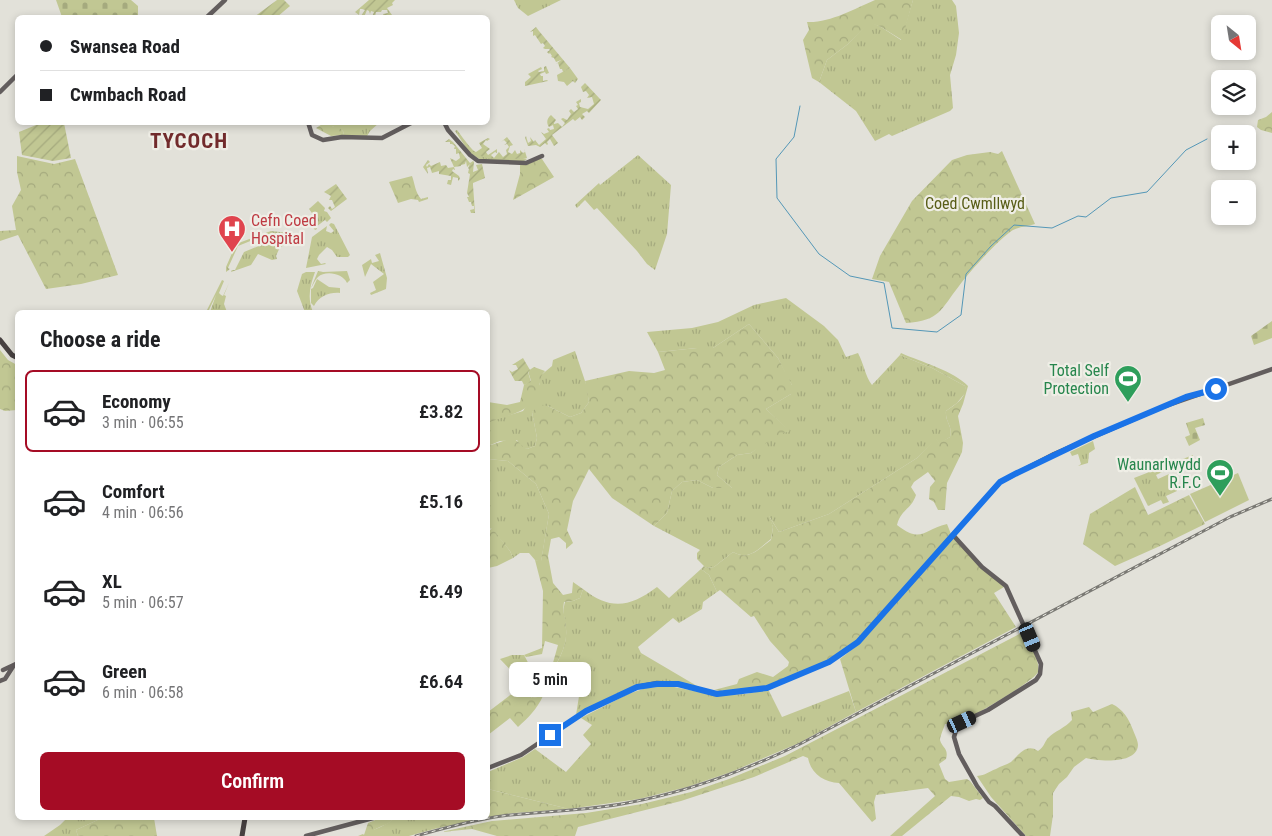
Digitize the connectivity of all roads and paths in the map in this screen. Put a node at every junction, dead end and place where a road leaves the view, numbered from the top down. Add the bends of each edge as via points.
1 (225, 0) edge
2 (209, 15) edge
3 (15, 77) edge
4 (0, 92) edge
5 (309, 125) edge
6 (408, 125) edge
7 (446, 125) edge
8 (542, 156) dead end
9 (0, 340) edge
10 (15, 356) edge
11 (1272, 369) edge
12 (953, 534) junction
13 (15, 664) edge
14 (15, 665) edge
15 (2, 670) edge
16 (6, 676) junction
17 (0, 681) edge
18 (490, 767) edge
19 (245, 820) edge
20 (366, 820) edge
21 (242, 836) edge
22 (306, 836) edge
23 (1023, 836) edge

1 - 2 main road
3 - 4 main road
5 - 6 main road via 312,135 323,140 384,138
7 - 8 main road via 478,162 526,163
9 - 10 main road
11 - 12 main road via 1186,397 1017,473 1000,482
12 - 18 main road via 858,642 829,662 767,688 717,694 678,684 637,687 586,711 521,754
12 - 23 main road via 982,568 1006,586 1041,664 1036,680 962,722 954,737 977,786
13 - 15 main road
14 - 16 main road
15 - 16 main road
16 - 17 main road
19 - 21 main road
20 - 22 main road

